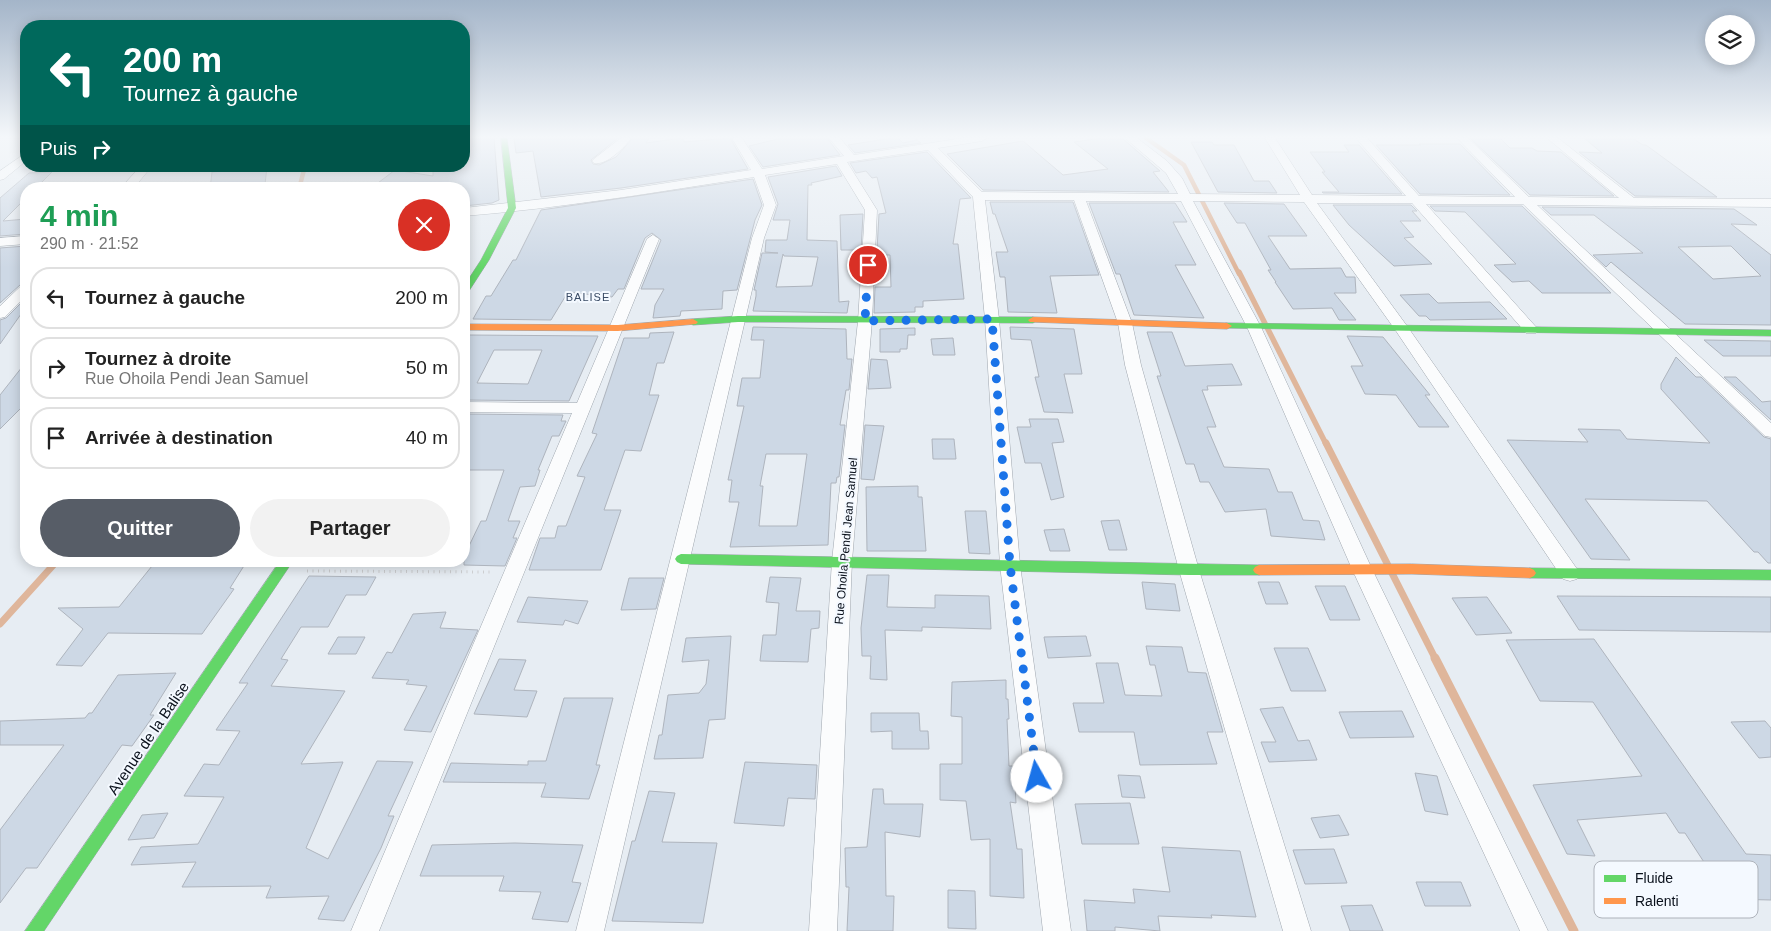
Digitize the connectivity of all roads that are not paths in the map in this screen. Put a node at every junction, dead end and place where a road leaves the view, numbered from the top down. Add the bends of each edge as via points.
1 (509, 181) edge
2 (699, 181) edge
3 (761, 181) edge
4 (857, 181) edge
5 (967, 181) edge
6 (1179, 181) edge
7 (1297, 181) edge
8 (1398, 181) edge
9 (1506, 181) edge
10 (1606, 181) edge
11 (979, 196) junction
12 (1079, 197) junction
13 (1189, 198) junction
14 (1308, 199) junction
15 (1414, 200) junction
16 (1526, 201) junction
17 (1631, 202) junction
18 (1771, 203) edge
19 (512, 208) junction
20 (470, 212) edge
21 (654, 239) dead end
22 (20, 240) edge
23 (0, 242) edge
24 (470, 283) edge
25 (20, 295) edge
26 (0, 314) edge
27 (738, 319) junction
28 (992, 319) junction
29 (865, 321) junction
30 (1125, 323) junction
31 (1263, 327) junction
32 (470, 328) edge
33 (618, 328) junction
34 (1402, 329) junction
35 (1531, 330) junction
36 (1667, 332) junction
37 (1771, 333) edge
38 (470, 407) edge
39 (583, 408) junction
40 (1771, 432) edge
41 (681, 559) junction
42 (842, 561) junction
43 (1010, 565) junction
44 (283, 567) edge
45 (1370, 569) junction
46 (1189, 570) junction
47 (1570, 574) junction
48 (1771, 575) edge
49 (34, 931) edge
50 (365, 931) edge
51 (590, 931) edge
52 (823, 931) edge
53 (1057, 931) edge
54 (1297, 931) edge
55 (1534, 931) edge

1 - 19 street
2 - 19 street
3 - 27 street via 770,205 758,238
4 - 29 street, Rue Ohoila Pendi Jean Samuel via 872,210
5 - 11 street
6 - 13 street
7 - 14 street
8 - 15 street
9 - 16 street
10 - 17 street
11 - 12 street
11 - 28 street
12 - 13 street
12 - 30 street
13 - 14 street
13 - 31 street
14 - 15 street
14 - 34 street
15 - 16 street
15 - 35 street
16 - 17 street
16 - 36 street
17 - 18 street
19 - 20 street
19 - 24 street
21 - 33 street
22 - 23 street
25 - 26 street
27 - 29 street
27 - 33 street
27 - 41 street
28 - 29 street
28 - 30 street
28 - 43 street
29 - 42 street, Rue Ohoila Pendi Jean Samuel
30 - 31 street
30 - 46 street via 1133,365
31 - 34 street
31 - 45 street
32 - 33 street
33 - 39 street
34 - 35 street
34 - 47 street
35 - 36 street
36 - 37 street
36 - 40 street
38 - 39 street
39 - 50 street
41 - 42 street
41 - 51 street
42 - 43 street
42 - 52 street, Rue Ohoila Pendi Jean Samuel
43 - 46 street
43 - 53 street
44 - 49 street, Avenue de la Balise
45 - 46 street
45 - 47 street
45 - 55 street
46 - 54 street
47 - 48 street

